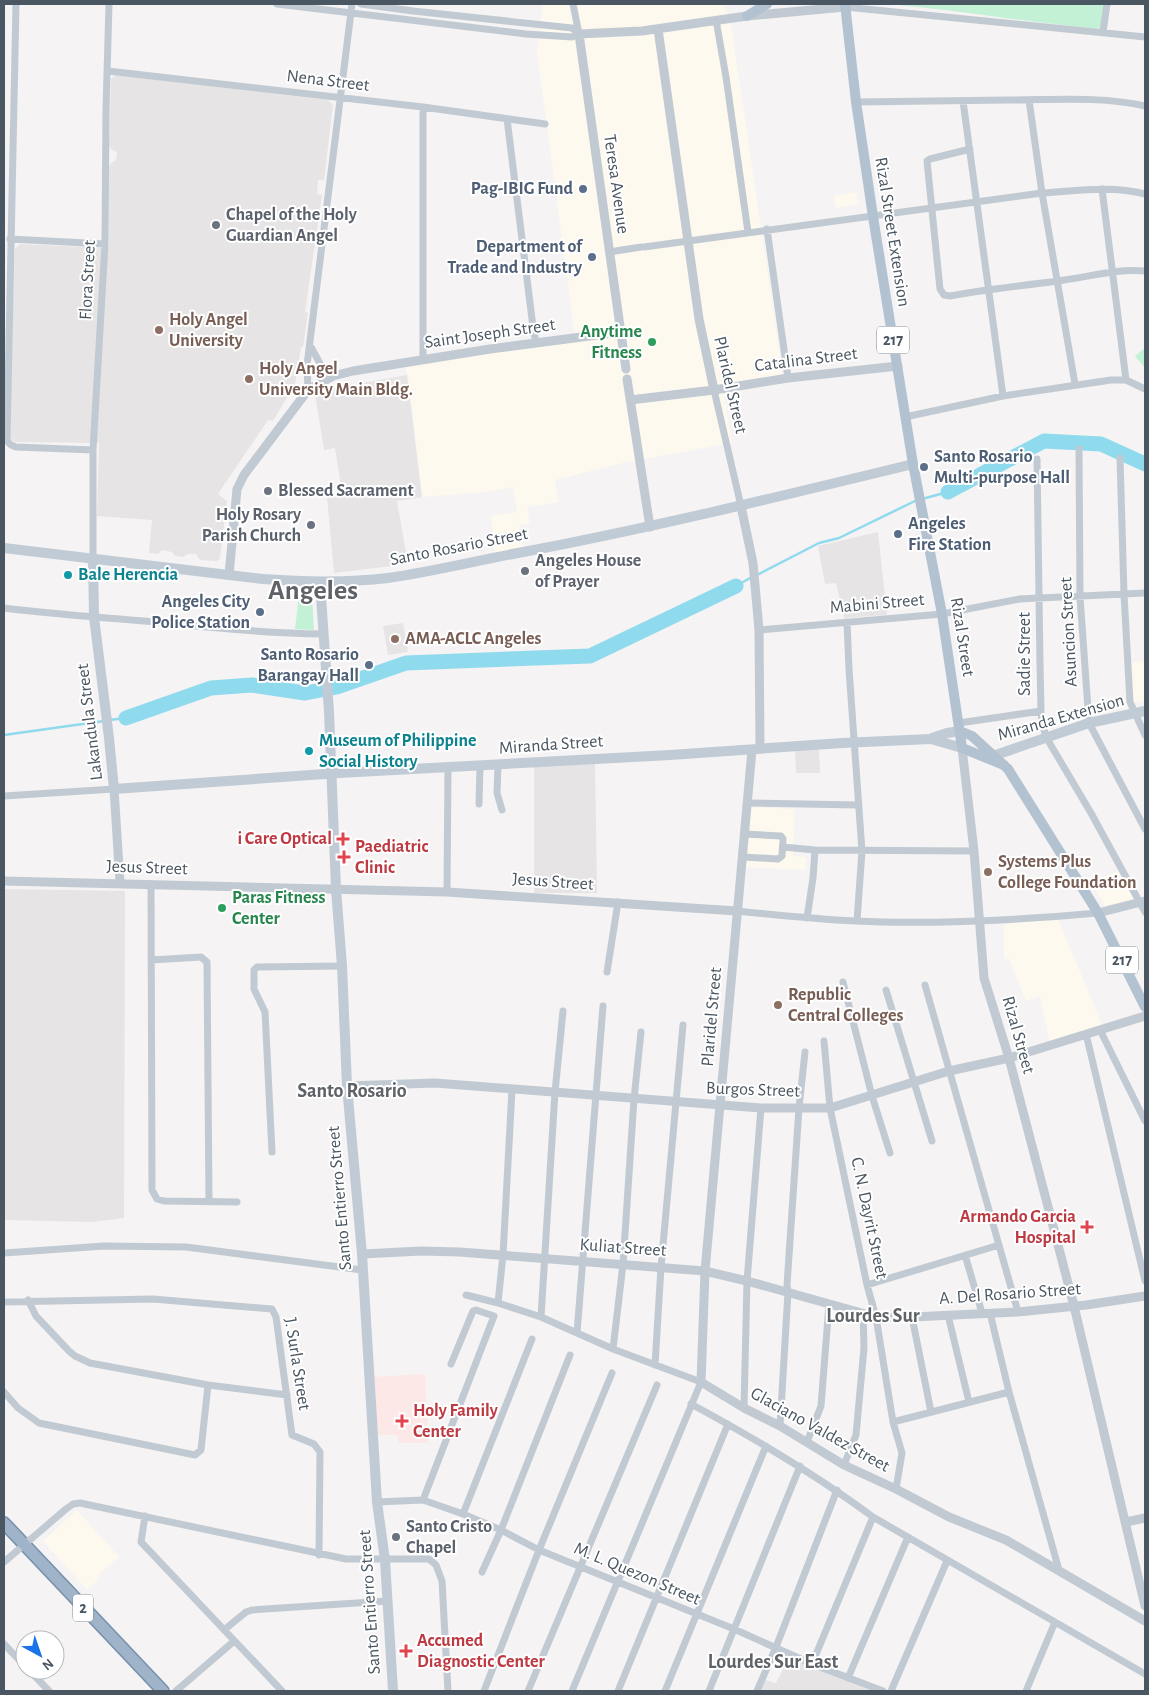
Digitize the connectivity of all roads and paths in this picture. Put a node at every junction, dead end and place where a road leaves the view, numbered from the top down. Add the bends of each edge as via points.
1 (16, 4) edge
2 (109, 4) edge
3 (277, 4) edge
4 (352, 4) edge
5 (361, 4) edge
6 (572, 4) edge
7 (767, 4) edge
8 (1107, 4) edge
9 (845, 6) edge
10 (351, 14) junction
11 (747, 16) junction
12 (467, 17) junction
13 (716, 20) junction
14 (465, 27) junction
15 (658, 29) junction
16 (1103, 32) junction
17 (579, 34) junction
18 (1145, 37) edge
19 (108, 71) junction
20 (341, 98) junction
21 (1029, 100) junction
22 (963, 101) junction
23 (856, 102) junction
24 (1145, 106) edge
25 (423, 107) junction
26 (506, 119) junction
27 (545, 124) dead end
28 (970, 149) junction
29 (1102, 189) junction
30 (1042, 193) junction
31 (1145, 194) edge
32 (977, 203) junction
33 (933, 208) junction
34 (873, 216) junction
35 (766, 229) junction
36 (748, 232) junction
37 (10, 239) junction
38 (687, 241) junction
39 (106, 244) junction
40 (609, 252) junction
41 (1114, 272) junction
42 (1145, 272) edge
43 (1057, 281) junction
44 (990, 289) junction
45 (620, 332) junction
46 (536, 343) junction
47 (311, 347) junction
48 (424, 360) junction
49 (898, 366) junction
50 (333, 376) junction
51 (788, 378) junction
52 (1126, 380) junction
53 (1075, 384) junction
54 (1145, 389) edge
55 (308, 390) junction
56 (714, 390) junction
57 (1003, 396) junction
58 (630, 400) junction
59 (906, 417) junction
60 (93, 450) junction
61 (1079, 450) dead end
62 (1120, 458) dead end
63 (1037, 459) dead end
64 (913, 464) junction
65 (741, 506) junction
66 (650, 527) junction
67 (4, 548) edge
68 (93, 558) junction
69 (229, 574) junction
70 (320, 582) junction
71 (1145, 593) edge
72 (1124, 594) junction
73 (1080, 597) junction
74 (1040, 598) junction
75 (4, 608) edge
76 (942, 614) junction
77 (94, 616) junction
78 (848, 622) junction
79 (759, 630) junction
80 (323, 634) junction
81 (1041, 711) junction
82 (1145, 711) edge
83 (1134, 714) junction
84 (1090, 723) junction
85 (959, 727) junction
86 (1145, 735) edge
87 (1046, 737) junction
88 (931, 739) junction
89 (854, 742) junction
90 (962, 748) junction
91 (756, 749) junction
92 (990, 756) junction
93 (498, 765) junction
94 (480, 766) junction
95 (448, 767) junction
96 (331, 773) junction
97 (114, 789) junction
98 (4, 796) edge
99 (748, 803) junction
100 (479, 804) dead end
101 (859, 804) junction
102 (502, 810) dead end
103 (1145, 829) edge
104 (746, 834) junction
105 (783, 847) junction
106 (815, 850) junction
107 (862, 851) junction
108 (974, 851) junction
109 (743, 856) junction
110 (4, 881) edge
111 (120, 883) junction
112 (151, 884) junction
113 (336, 889) junction
114 (447, 892) junction
115 (618, 902) junction
116 (1143, 902) edge
117 (737, 911) junction
118 (1145, 912) edge
119 (1098, 913) junction
120 (807, 918) junction
121 (857, 921) junction
122 (979, 921) junction
123 (152, 960) junction
124 (342, 966) junction
125 (607, 972) dead end
126 (843, 982) dead end
127 (925, 985) dead end
128 (886, 990) dead end
129 (603, 1006) dead end
130 (1145, 1007) edge
131 (563, 1011) dead end
132 (1145, 1016) edge
133 (683, 1025) dead end
134 (1100, 1030) junction
135 (641, 1032) dead end
136 (1086, 1034) junction
137 (824, 1041) dead end
138 (805, 1052) dead end
139 (1009, 1058) junction
140 (949, 1071) junction
141 (914, 1082) junction
142 (347, 1086) junction
143 (512, 1089) junction
144 (555, 1092) junction
145 (595, 1095) junction
146 (872, 1096) junction
147 (634, 1099) junction
148 (675, 1102) junction
149 (720, 1106) junction
150 (761, 1108) junction
151 (799, 1108) junction
152 (830, 1108) junction
153 (1145, 1121) edge
154 (932, 1141) dead end
155 (272, 1152) dead end
156 (890, 1153) dead end
157 (209, 1202) junction
158 (237, 1202) dead end
159 (999, 1245) junction
160 (4, 1253) edge
161 (362, 1254) junction
162 (503, 1254) junction
163 (965, 1255) junction
164 (544, 1258) junction
165 (582, 1262) junction
166 (623, 1264) junction
167 (661, 1267) junction
168 (362, 1270) junction
169 (705, 1271) junction
170 (747, 1280) junction
171 (1145, 1281) edge
172 (867, 1285) junction
173 (788, 1292) junction
174 (466, 1295) dead end
175 (1145, 1296) edge
176 (28, 1300) junction
177 (4, 1302) edge
178 (498, 1303) junction
179 (829, 1304) junction
180 (1074, 1306) junction
181 (1018, 1312) junction
182 (863, 1313) junction
183 (986, 1313) junction
184 (948, 1315) junction
185 (541, 1317) junction
186 (876, 1317) junction
187 (912, 1317) junction
188 (577, 1333) junction
189 (532, 1339) dead end
190 (613, 1349) junction
191 (570, 1355) dead end
192 (451, 1364) dead end
193 (655, 1365) junction
194 (612, 1373) dead end
195 (700, 1382) junction
196 (208, 1385) junction
197 (656, 1385) dead end
198 (4, 1392) edge
199 (1009, 1392) junction
200 (287, 1395) junction
201 (969, 1402) junction
202 (691, 1404) junction
203 (744, 1408) junction
204 (931, 1412) junction
205 (894, 1422) junction
206 (728, 1424) junction
207 (780, 1426) junction
208 (807, 1442) junction
209 (766, 1446) junction
210 (844, 1465) junction
211 (800, 1466) junction
212 (896, 1489) junction
213 (837, 1490) junction
214 (423, 1500) junction
215 (377, 1502) junction
216 (463, 1514) junction
217 (145, 1516) junction
218 (873, 1517) junction
219 (1145, 1518) edge
220 (1126, 1522) junction
221 (4, 1523) edge
222 (501, 1530) junction
223 (908, 1538) junction
224 (24, 1545) junction
225 (539, 1550) junction
226 (319, 1555) junction
227 (385, 1560) junction
228 (947, 1561) junction
229 (4, 1562) edge
230 (580, 1567) junction
231 (1059, 1570) junction
232 (482, 1572) dead end
233 (617, 1582) junction
234 (656, 1598) junction
235 (387, 1602) junction
236 (1145, 1606) edge
237 (697, 1616) junction
238 (1145, 1621) edge
239 (1055, 1622) junction
240 (734, 1629) junction
241 (224, 1630) junction
242 (233, 1642) junction
243 (4, 1644) edge
244 (776, 1647) junction
245 (15, 1656) edge
246 (812, 1664) junction
247 (1145, 1674) edge
248 (848, 1678) junction
249 (38, 1680) edge
250 (48, 1691) edge
251 (164, 1691) edge
252 (176, 1691) edge
253 (282, 1691) edge
254 (393, 1691) edge
255 (448, 1691) edge
256 (484, 1691) edge
257 (528, 1691) edge
258 (572, 1691) edge
259 (618, 1691) edge
260 (665, 1691) edge
261 (709, 1691) edge
262 (756, 1691) edge
263 (883, 1691) edge
264 (891, 1691) edge
265 (1026, 1691) edge

1 - 37 street
2 - 19 street, Flora Street
3 - 10 street
4 - 10 street
5 - 12 street
6 - 17 street, Teresa Avenue
7 - 11 main road
8 - 16 street
9 - 11 street
9 - 16 street
9 - 23 main road, Rizal Street Extension / 217
10 - 14 street
10 - 20 street
11 - 13 street
12 - 14 street
12 - 17 street via 572,28
13 - 15 street
13 - 36 street
14 - 17 street via 545,36 572,37
15 - 17 street
15 - 38 street, Plaridel Street
16 - 18 street
17 - 40 street, Teresa Avenue
19 - 20 street, Nena Street
19 - 39 street, Flora Street
20 - 25 street, Nena Street
20 - 47 street
21 - 22 street
21 - 24 street via 1122,100
21 - 30 street
22 - 23 street
22 - 28 street
23 - 34 main road, Rizal Street Extension / 217
25 - 26 street, Nena Street
25 - 48 street
26 - 27 street, Nena Street
26 - 46 street
28 - 32 street
28 - 33 street via 927,161
29 - 30 street
29 - 31 street
29 - 41 street
30 - 32 street
30 - 43 street
32 - 33 street
32 - 44 street
33 - 34 street
33 - 44 street via 940,289 944,295
34 - 35 street
34 - 49 main road, Rizal Street Extension / 217
35 - 36 street
35 - 51 street
36 - 38 street
37 - 39 street
37 - 60 street via 7,441 16,447
38 - 40 street
38 - 56 street, Plaridel Street
39 - 60 street, Flora Street
40 - 45 street, Teresa Avenue
41 - 42 street
41 - 43 street
41 - 52 street
43 - 44 street
43 - 53 street
44 - 57 street
45 - 46 street, Saint Joseph Street
45 - 58 street, Teresa Avenue
46 - 48 street, Saint Joseph Street
47 - 50 street via 323,369
47 - 55 street via 307,365
48 - 50 street, Saint Joseph Street
49 - 51 street, Catalina Street
49 - 59 main road, Rizal Street Extension / 217
50 - 55 street, Saint Joseph Street
51 - 56 street, Catalina Street
52 - 53 street
52 - 54 street
53 - 57 street
55 - 69 street, Saint Joseph Street via 244,475 237,490
56 - 58 street, Catalina Street
56 - 65 street, Plaridel Street
57 - 59 street
58 - 66 street, Teresa Avenue
59 - 64 main road, Rizal Street Extension / 217
60 - 68 street, Flora Street
61 - 73 street, Asuncion Street
62 - 72 street
63 - 74 street, Sadie Street
64 - 65 main road, Santo Rosario Street
64 - 76 main road, Rizal Street / 217
65 - 66 main road, Santo Rosario Street
65 - 79 street, Plaridel Street via 753,563
66 - 70 main road, Santo Rosario Street via 387,578
67 - 68 main road, Santo Rosario Street
68 - 69 main road, Santo Rosario Street
68 - 77 main road, Lakandula Street
69 - 70 main road, Santo Rosario Street via 263,580
70 - 80 main road, Santo Entierro Street
71 - 72 street, Mabini Street
72 - 73 street, Mabini Street
72 - 83 street via 1129,690
73 - 74 street, Mabini Street
73 - 84 street, Asuncion Street
74 - 76 street, Mabini Street
74 - 81 street, Sadie Street
75 - 77 street
76 - 78 street, Mabini Street
76 - 85 main road, Rizal Street / 217
77 - 80 street via 252,631
77 - 97 main road, Lakandula Street
78 - 79 street, Mabini Street
78 - 89 street
79 - 91 street, Plaridel Street
80 - 96 main road, Santo Entierro Street
81 - 85 street
81 - 87 street, Sadie Street
82 - 83 main road, Miranda Extension
83 - 84 main road, Miranda Extension
83 - 86 street
84 - 87 main road, Miranda Extension
84 - 103 street, Asuncion Street
85 - 88 main road, Miranda Street
85 - 90 main road, Rizal Street / 217
85 - 92 main road, 217
87 - 92 main road, Miranda Extension
87 - 116 street, Sadie Street
88 - 89 main road, Miranda Street
88 - 90 main road, Miranda Street
89 - 91 main road, Miranda Street
89 - 101 street
90 - 92 main road, 217
90 - 108 street, Rizal Street
91 - 93 main road, Miranda Street
91 - 99 street, Plaridel Street
92 - 119 main road, 217 via 1004,765
93 - 94 main road, Miranda Street
93 - 102 street via 497,793
94 - 95 main road, Miranda Street
94 - 100 street
95 - 96 main road, Miranda Street
95 - 114 street
96 - 97 main road, Miranda Street
96 - 113 main road, Santo Entierro Street
97 - 98 street
97 - 111 street, Lakandula Street
99 - 101 street
99 - 104 street, Plaridel Street
101 - 107 street
104 - 105 street via 781,836
104 - 109 street, Plaridel Street
105 - 106 street
105 - 109 street via 782,856 778,859
106 - 107 street
106 - 120 street
107 - 108 street
107 - 121 street
108 - 122 street, Rizal Street
109 - 117 street, Plaridel Street
110 - 111 street, Jesus Street
111 - 112 street, Jesus Street
112 - 113 street, Jesus Street
112 - 123 street
113 - 114 street, Jesus Street
113 - 124 main road, Santo Entierro Street
114 - 115 street, Jesus Street
115 - 117 street, Jesus Street
115 - 125 street
116 - 118 street, Sadie Street
116 - 119 street
117 - 120 street, Jesus Street
117 - 149 street, Plaridel Street
119 - 122 street, Jesus Street
119 - 130 main road, 217
120 - 121 street, Jesus Street
121 - 122 street, Jesus Street
122 - 139 street, Rizal Street via 984,978
123 - 157 street via 152,1190 160,1200
123 - 157 street via 200,957 207,962
124 - 142 main road, Santo Entierro Street
124 - 155 street via 257,967 254,970 254,989 264,1012
126 - 146 street
127 - 140 street
128 - 141 street
129 - 145 street
131 - 144 street
132 - 134 street, Burgos Street
133 - 148 street
134 - 136 street, Burgos Street
134 - 153 street
135 - 147 street
136 - 139 street, Burgos Street
136 - 171 street
137 - 152 street, C. N. Dayrit Street
138 - 151 street
139 - 140 street, Burgos Street
139 - 180 street, Rizal Street
140 - 141 street, Burgos Street
140 - 159 street
141 - 146 street, Burgos Street
141 - 154 street
142 - 143 street, Burgos Street via 435,1083
142 - 161 main road, Santo Entierro Street
143 - 144 street, Burgos Street
143 - 162 street
144 - 145 street, Burgos Street
144 - 164 street
145 - 147 street, Burgos Street
145 - 165 street
146 - 152 street, Burgos Street
146 - 156 street
147 - 148 street, Burgos Street
147 - 166 street
148 - 149 street, Burgos Street
148 - 167 street
149 - 150 street, Burgos Street
149 - 169 street, Plaridel Street
150 - 151 street, Burgos Street
150 - 170 street
151 - 152 street, Burgos Street
151 - 173 street
152 - 172 street, C. N. Dayrit Street
157 - 158 street
159 - 163 street
159 - 181 street
160 - 168 street via 104,1246 186,1247
161 - 162 street, Kuliat Street via 421,1251
161 - 168 main road, Santo Entierro Street
162 - 164 street, Kuliat Street
162 - 178 street
163 - 172 street
163 - 183 street
164 - 165 street, Kuliat Street
164 - 185 street
165 - 166 street, Kuliat Street
165 - 188 street
166 - 167 street, Kuliat Street
166 - 190 street
167 - 169 street, Kuliat Street
167 - 193 street
168 - 215 main road, Santo Entierro Street
169 - 170 street, Kuliat Street
169 - 195 street, Plaridel Street
170 - 173 street, Kuliat Street
170 - 203 street
172 - 186 street, C. N. Dayrit Street
173 - 179 street, Kuliat Street
173 - 207 street
174 - 178 street, Glaciano Valdez Street
175 - 180 street, A. Del Rosario Street
176 - 177 street, J. Surla Street
176 - 196 street via 36,1316 75,1356 90,1363
176 - 200 street, J. Surla Street via 153,1299 272,1309 276,1317
178 - 185 street, Glaciano Valdez Street
179 - 182 street, Kuliat Street
179 - 208 street via 821,1406
180 - 181 street, A. Del Rosario Street
180 - 220 street, Rizal Street
181 - 183 street, A. Del Rosario Street
182 - 186 street, Kuliat Street
182 - 210 street via 864,1348 856,1435
183 - 184 street, A. Del Rosario Street
183 - 199 street
184 - 187 street, A. Del Rosario Street
184 - 201 street
185 - 188 street, Glaciano Valdez Street
186 - 187 street, A. Del Rosario Street
186 - 205 street, C. N. Dayrit Street
187 - 204 street
188 - 190 street, Glaciano Valdez Street
189 - 216 street
190 - 193 street, Glaciano Valdez Street
191 - 222 street
192 - 214 street via 474,1311 494,1316
193 - 195 street, Glaciano Valdez Street
194 - 225 street
195 - 202 street, Plaridel Street
195 - 203 street, Glaciano Valdez Street
196 - 198 street via 200,1450 193,1455 39,1423 18,1408
196 - 200 street
197 - 230 street
199 - 201 street
199 - 231 street
200 - 226 street, J. Surla Street via 293,1436 314,1444 320,1452
201 - 204 street
202 - 206 street
202 - 233 street, Plaridel Street
203 - 207 street, Glaciano Valdez Street
204 - 205 street
205 - 212 street, C. N. Dayrit Street via 902,1453
206 - 209 street
206 - 234 street
207 - 208 street, Glaciano Valdez Street
208 - 210 street, Glaciano Valdez Street
209 - 211 street
209 - 237 street
210 - 212 street, Glaciano Valdez Street
211 - 213 street
211 - 240 street
212 - 231 street, Glaciano Valdez Street via 949,1517 1006,1540
213 - 218 street
213 - 244 street
214 - 215 street, M. L. Quezon Street
214 - 216 street, M. L. Quezon Street
215 - 227 main road, Santo Entierro Street
216 - 222 street, M. L. Quezon Street
217 - 224 street via 73,1504
217 - 226 street
217 - 241 street via 141,1542
218 - 223 street
218 - 246 street
219 - 220 street
220 - 236 street, Rizal Street
221 - 224 highway, 2
222 - 225 street, M. L. Quezon Street
222 - 232 street
223 - 228 street
223 - 248 street
224 - 229 street
224 - 251 highway, 2
225 - 230 street, M. L. Quezon Street
225 - 256 street
226 - 227 street
227 - 235 main road, Santo Entierro Street
227 - 255 street via 428,1559 436,1565 442,1581
228 - 239 street
228 - 264 street
230 - 233 street, M. L. Quezon Street
230 - 257 street
231 - 238 street, Glaciano Valdez Street
233 - 234 street, M. L. Quezon Street
233 - 258 street, Plaridel Street
234 - 237 street, M. L. Quezon Street
234 - 259 street
235 - 241 street via 252,1610
235 - 254 main road, Santo Entierro Street
237 - 240 street, M. L. Quezon Street
237 - 260 street
239 - 247 street
239 - 265 street
240 - 244 street, M. L. Quezon Street
240 - 261 street
241 - 242 street
242 - 252 street
242 - 253 street
243 - 245 street
244 - 246 street, M. L. Quezon Street
244 - 262 street
246 - 248 street, M. L. Quezon Street
248 - 263 street, M. L. Quezon Street
249 - 250 street

